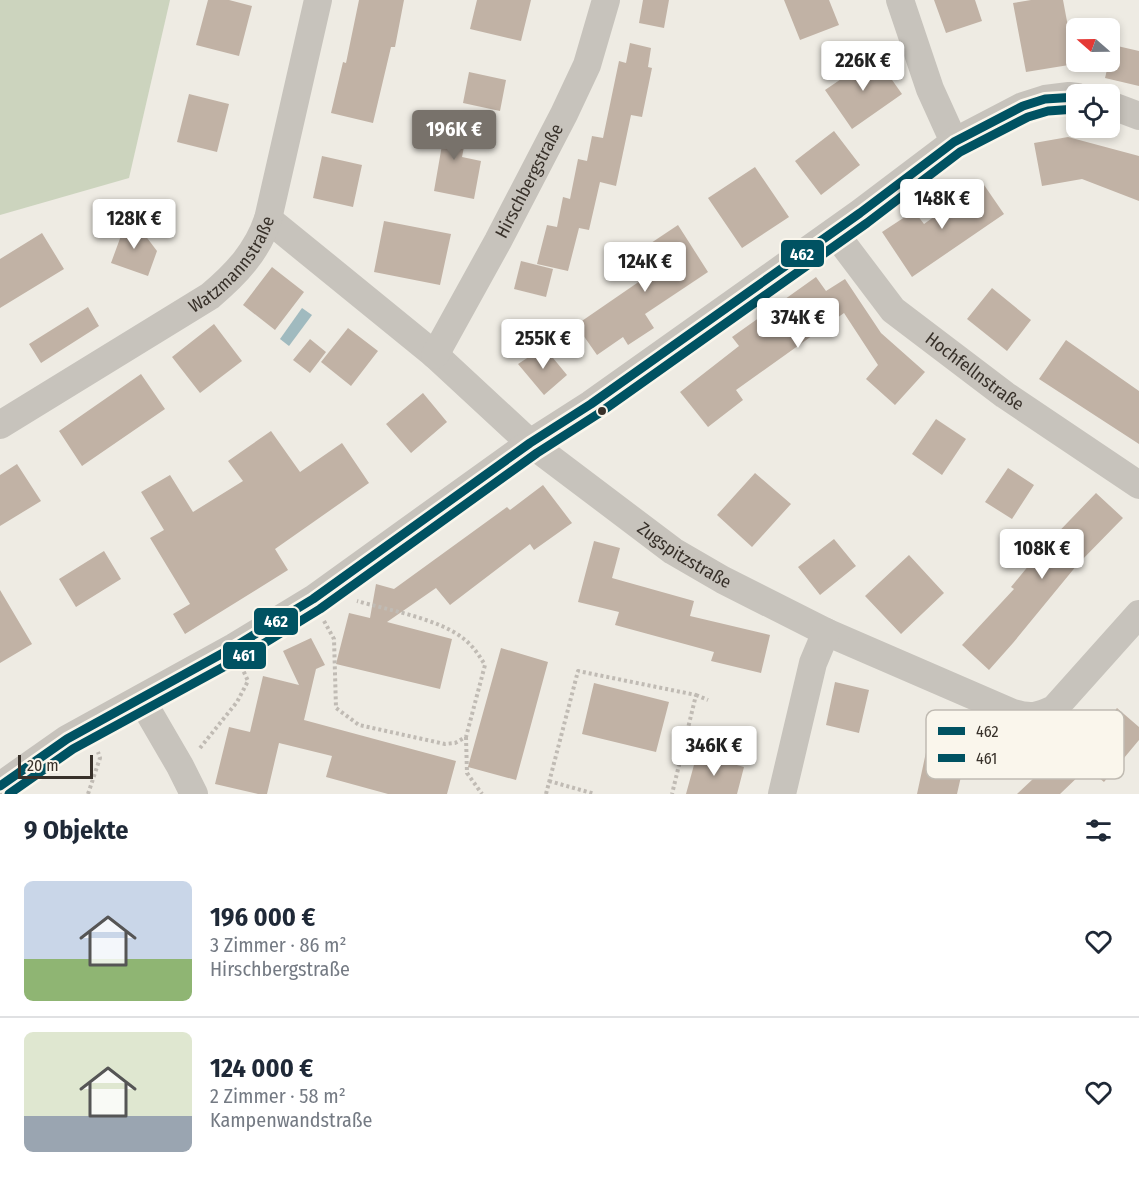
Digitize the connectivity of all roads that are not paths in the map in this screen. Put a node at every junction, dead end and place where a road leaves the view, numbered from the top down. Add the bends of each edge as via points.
1 (318, 0) edge
2 (606, 0) edge
3 (900, 0) edge
4 (1066, 98) edge
5 (1120, 109) edge
6 (1139, 116) edge
7 (954, 142) junction
8 (268, 219) junction
9 (834, 232) junction
10 (435, 355) junction
11 (0, 425) edge
12 (530, 443) junction
13 (1139, 485) edge
14 (1139, 614) edge
15 (826, 632) junction
16 (141, 699) junction
17 (1006, 710) edge
18 (1052, 710) edge
19 (0, 786) edge
20 (194, 794) edge
21 (782, 794) edge

1 - 8 street, Watzmannstraße
2 - 10 street, Hirschbergstraße via 587,64 564,114
3 - 7 street via 930,89
4 - 7 street via 1023,106
5 - 6 street
7 - 9 street
8 - 10 street, Zugspitzstraße
8 - 11 street, Watzmannstraße via 250,256 210,296
9 - 12 street
9 - 13 street, Hochfellnstraße via 893,310 1005,395
10 - 12 street, Zugspitzstraße
12 - 15 street, Zugspitzstraße via 673,551
12 - 16 street via 319,595
14 - 18 street, Zugspitzstraße
15 - 17 street, Zugspitzstraße
15 - 21 street via 813,663
16 - 19 street via 67,739
16 - 20 street

